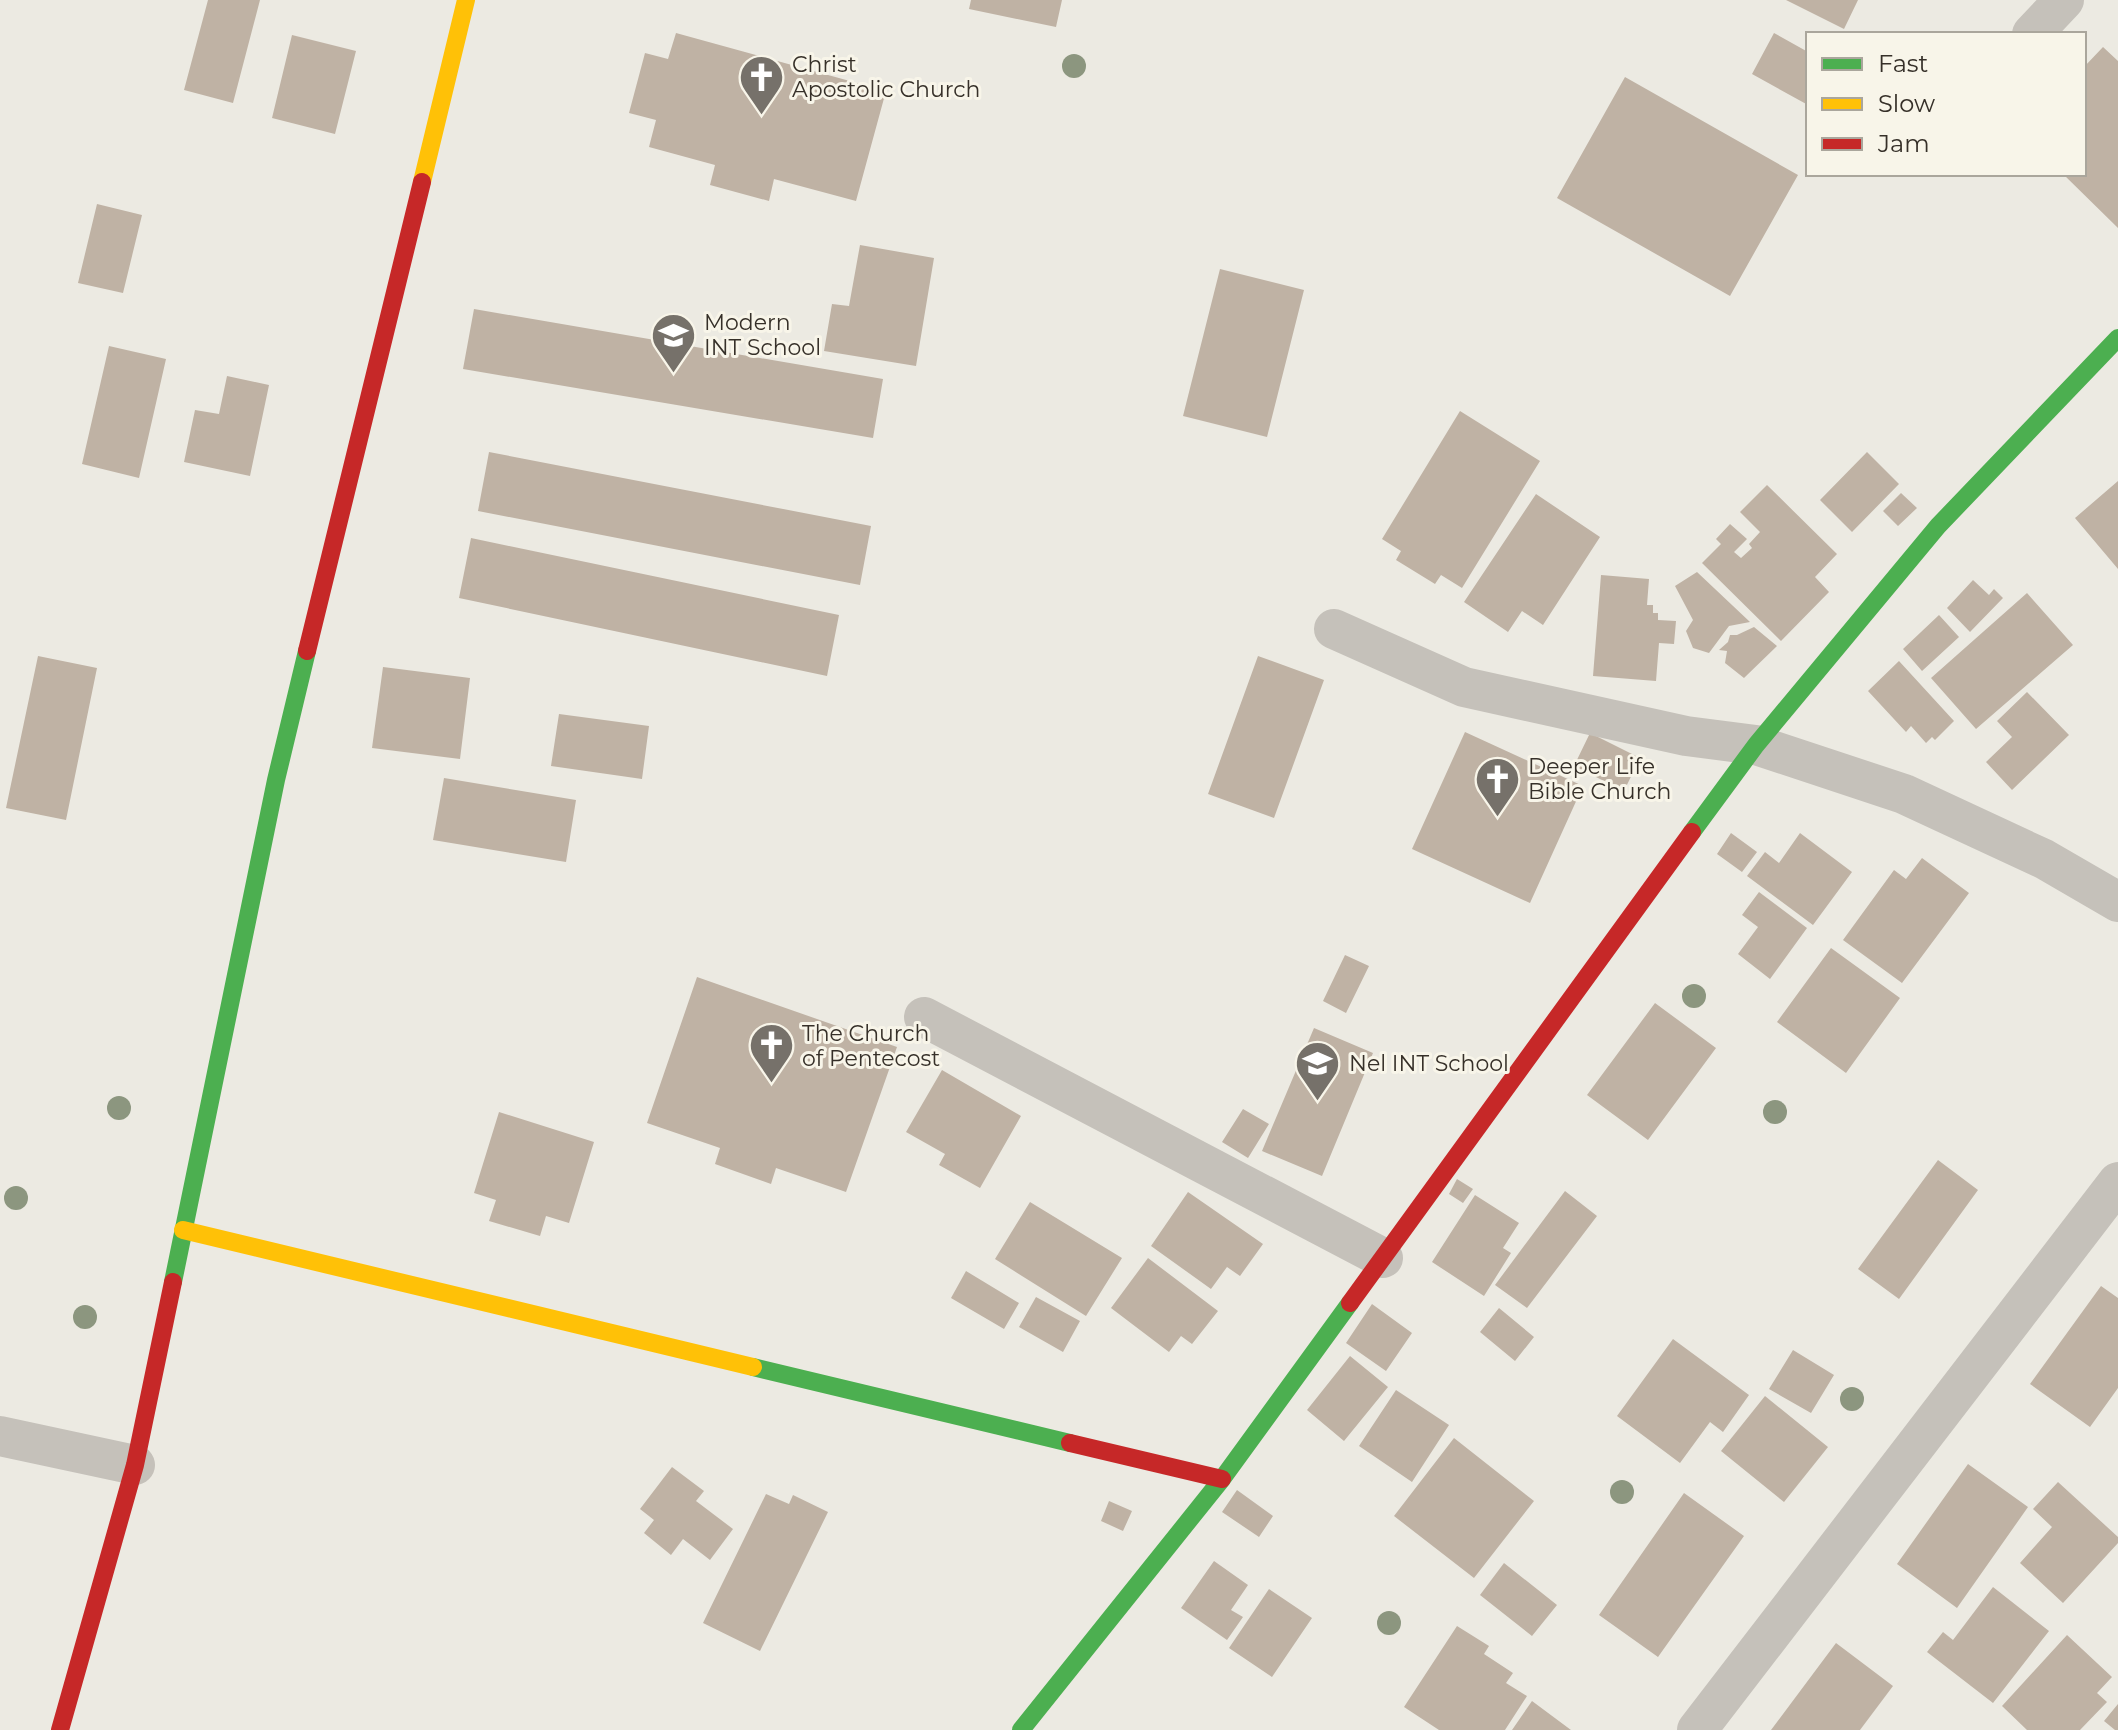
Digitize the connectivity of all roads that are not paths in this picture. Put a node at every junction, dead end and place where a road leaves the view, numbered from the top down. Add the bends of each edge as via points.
1 (466, 0) edge
2 (2064, 0) edge
3 (2034, 32) edge
4 (2118, 338) edge
5 (1334, 629) dead end
6 (1756, 745) junction
7 (2118, 902) edge
8 (924, 1017) dead end
9 (2118, 1182) edge
10 (183, 1230) junction
11 (1383, 1258) junction
12 (0, 1436) edge
13 (135, 1465) junction
14 (1222, 1479) junction
15 (60, 1730) edge
16 (1021, 1730) edge
17 (1697, 1730) edge

1 - 10 street via 276,780
2 - 3 street
4 - 6 street via 1938,526
5 - 6 street via 1464,687 1686,736
6 - 7 street via 1904,794 2044,859
6 - 11 street
8 - 11 street
9 - 17 street
10 - 13 street
10 - 14 street
11 - 14 street
12 - 13 street
13 - 15 street
14 - 16 street

